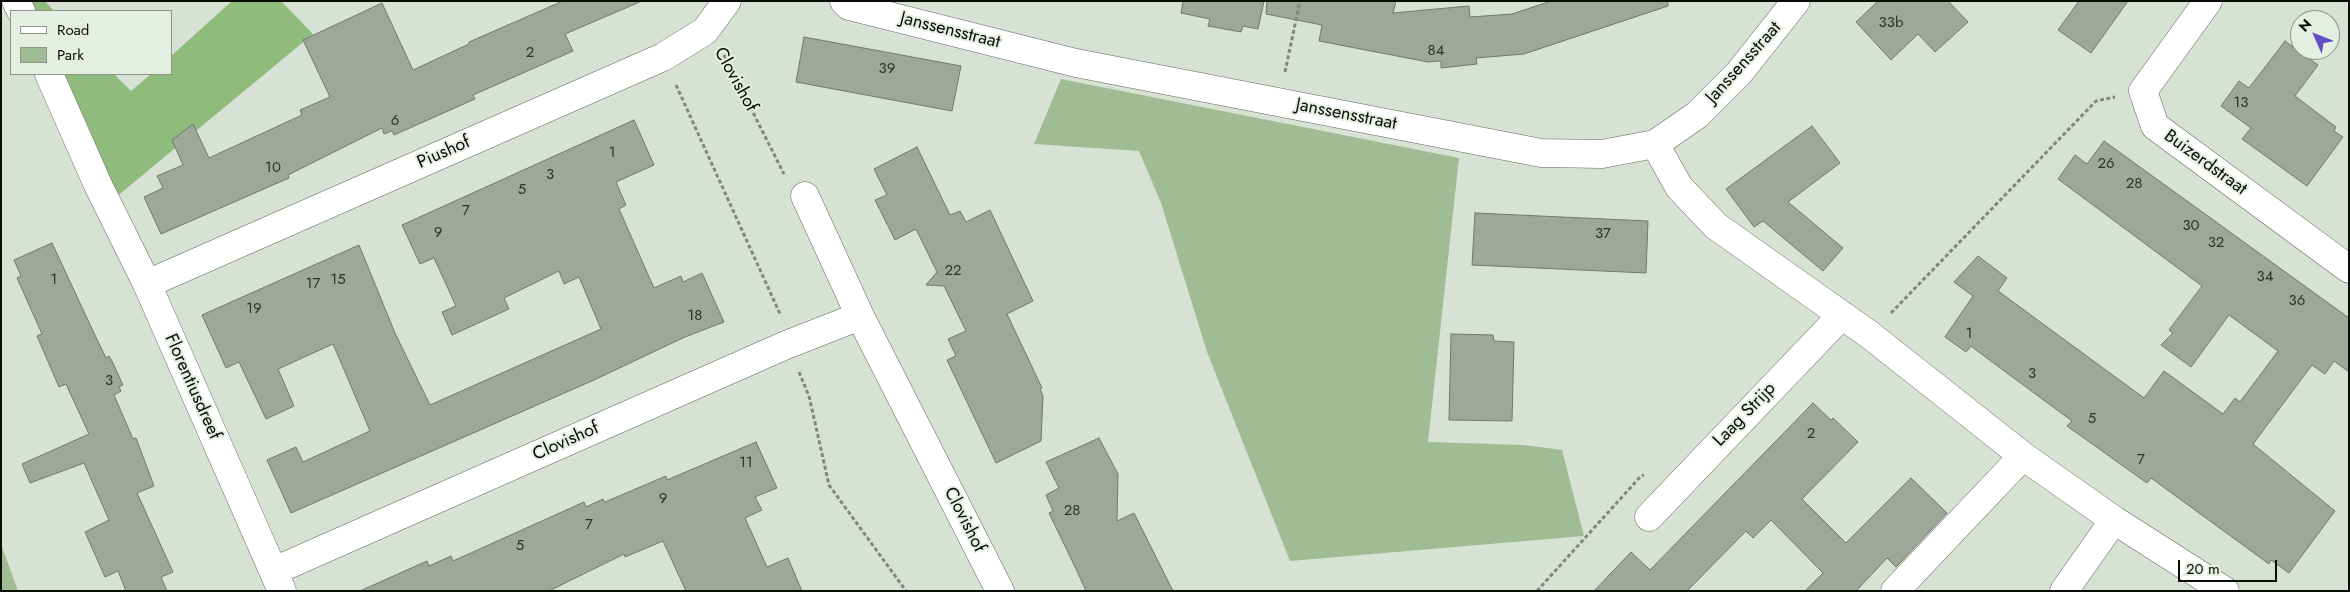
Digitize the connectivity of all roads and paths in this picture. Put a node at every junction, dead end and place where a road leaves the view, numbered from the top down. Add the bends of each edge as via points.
1 (727, 1) edge
2 (844, 1) edge
3 (1300, 1) edge
4 (1796, 1) edge
5 (2208, 1) edge
6 (705, 31) junction
7 (48, 75) edge
8 (2143, 91) junction
9 (1279, 102) junction
10 (1655, 144) junction
11 (805, 196) joint
12 (2349, 269) edge
13 (147, 284) junction
14 (1842, 315) junction
15 (860, 316) junction
16 (1870, 335) junction
17 (2024, 456) junction
18 (1678, 485) junction
19 (1649, 517) dead end
20 (2114, 520) junction
21 (278, 581) edge
22 (1000, 591) edge
23 (1537, 591) edge
24 (1895, 591) edge
25 (2064, 591) edge
26 (2225, 591) edge

1 - 6 street, Piushof
2 - 9 street, Janssensstraat via 849,6 1076,63
3 - 9 path
4 - 10 street, Janssensstraat via 1739,73 1697,115
5 - 8 street
6 - 11 path, Clovishof via 724,56 788,182
6 - 13 street, Piushof via 663,57
7 - 13 street, Florentiusdreef
8 - 12 street, Buizerdstraat via 2155,126
8 - 16 path via 2096,101
9 - 10 street, Janssensstraat via 1541,153 1602,154
10 - 14 street via 1679,187 1716,226
11 - 15 street, Clovishof
13 - 21 street, Florentiusdreef
14 - 16 street
14 - 18 street, Laag Strijp
15 - 21 street, Clovishof via 777,348
15 - 22 street, Clovishof
16 - 17 street
17 - 20 street
17 - 24 street
18 - 19 street, Laag Strijp
18 - 23 path via 1658,472 1641,476
20 - 25 street
20 - 26 street

